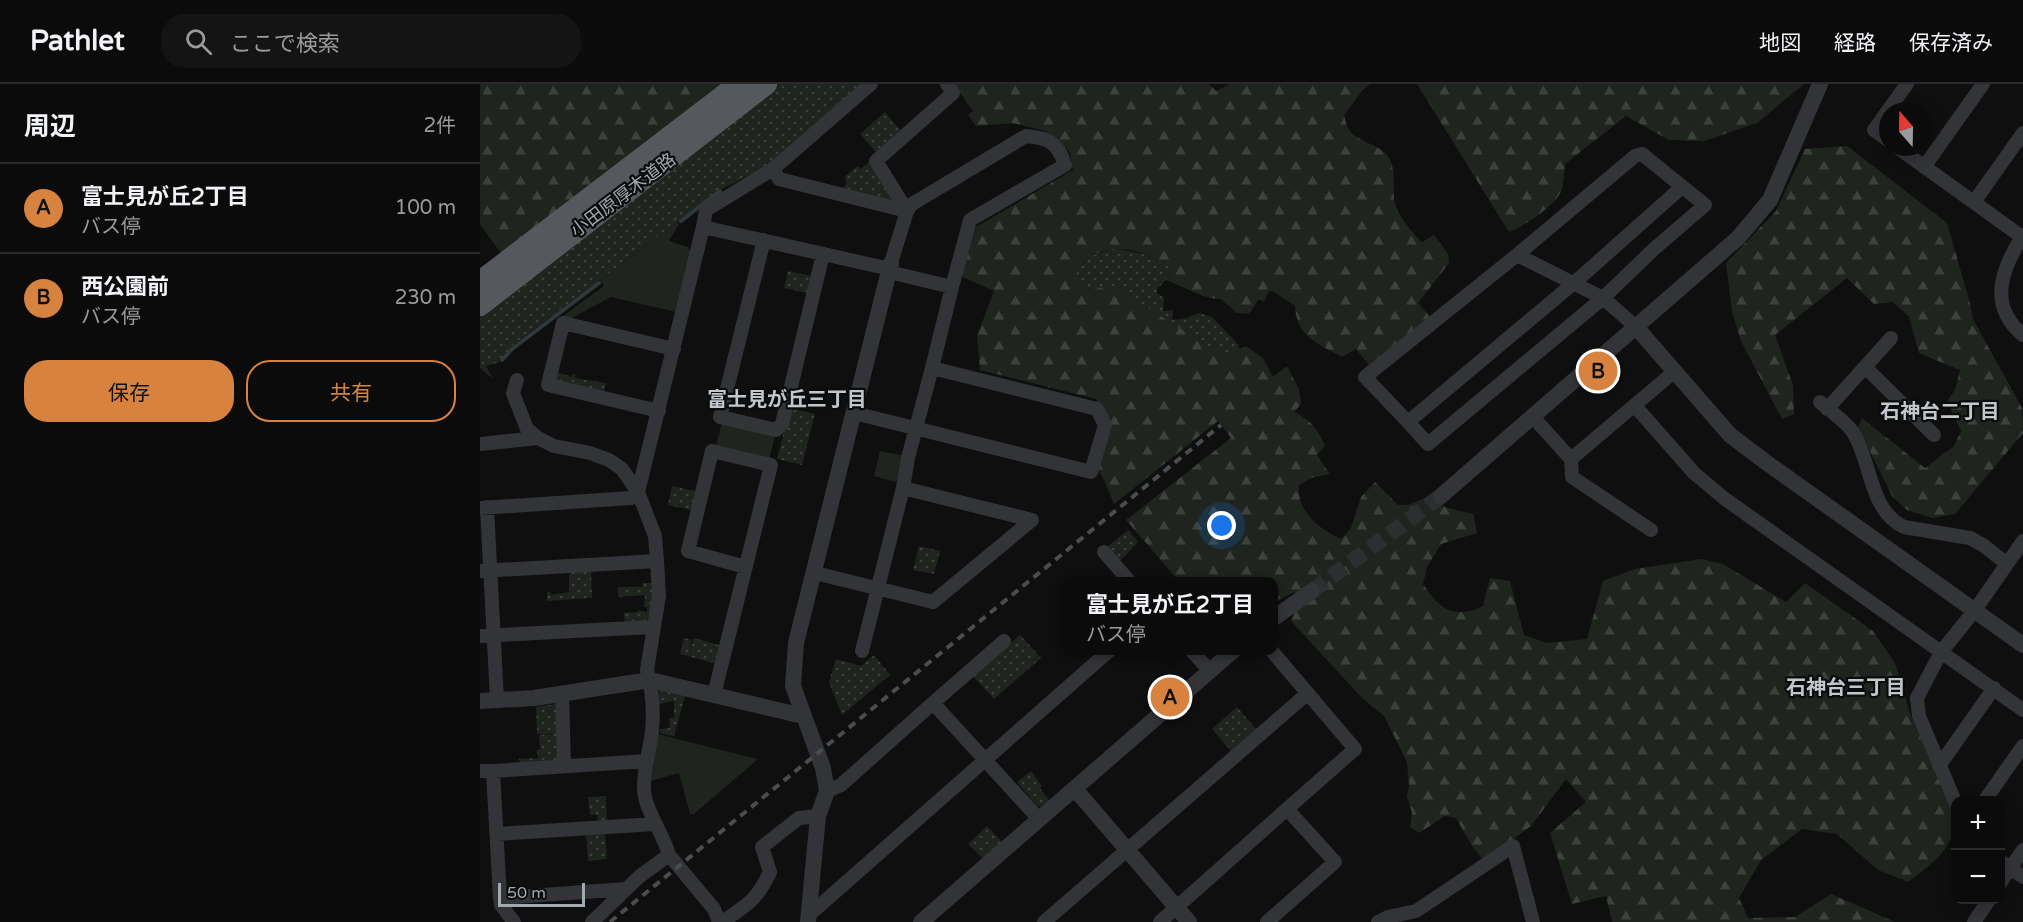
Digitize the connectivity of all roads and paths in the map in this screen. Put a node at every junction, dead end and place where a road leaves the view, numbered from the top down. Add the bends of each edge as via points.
1 (739, 84) edge
2 (766, 84) edge
3 (871, 84) edge
4 (947, 84) edge
5 (1820, 84) edge
6 (1907, 84) edge
7 (1983, 84) edge
8 (1894, 102) edge
9 (2023, 133) edge
10 (1909, 156) edge
11 (1924, 167) junction
12 (773, 169) junction
13 (1682, 187) junction
14 (1974, 202) junction
15 (907, 211) junction
16 (703, 227) junction
17 (2022, 236) edge
18 (764, 240) junction
19 (823, 254) junction
20 (1517, 255) junction
21 (890, 268) junction
22 (480, 282) edge
23 (1574, 283) junction
24 (952, 287) junction
25 (1603, 298) junction
26 (480, 305) edge
27 (1636, 327) junction
28 (2023, 335) edge
29 (1891, 338) dead end
30 (674, 349) junction
31 (1865, 367) junction
32 (932, 368) junction
33 (1675, 371) junction
34 (517, 380) dead end
35 (1635, 406) junction
36 (659, 411) junction
37 (854, 413) junction
38 (1532, 416) junction
39 (1408, 422) junction
40 (917, 428) junction
41 (1934, 435) dead end
42 (538, 438) junction
43 (480, 444) edge
44 (1571, 459) junction
45 (903, 488) junction
46 (638, 492) junction
47 (1441, 496) tunnel mouth
48 (483, 507) edge
49 (1651, 530) dead end
50 (2023, 541) edge
51 (1104, 552) dead end
52 (657, 561) junction
53 (2007, 564) junction
54 (745, 567) junction
55 (486, 571) edge
56 (815, 573) junction
57 (1126, 577) edge
58 (878, 589) junction
59 (1312, 591) tunnel mouth
60 (1975, 610) junction
61 (1278, 615) edge
62 (653, 627) junction
63 (495, 635) junction
64 (480, 636) edge
65 (1004, 641) dead end
66 (2023, 645) edge
67 (862, 651) dead end
68 (1941, 652) junction
69 (1105, 655) edge
70 (1195, 655) edge
71 (1229, 655) edge
72 (1275, 655) edge
73 (1210, 671) junction
74 (650, 680) junction
75 (1994, 688) junction
76 (1308, 693) junction
77 (562, 694) junction
78 (714, 695) junction
79 (488, 700) edge
80 (933, 703) junction
81 (2023, 710) edge
82 (803, 716) junction
83 (2023, 746) edge
84 (984, 760) junction
85 (647, 761) junction
86 (564, 765) junction
87 (1939, 766) junction
88 (487, 771) edge
89 (1075, 789) junction
90 (826, 790) junction
91 (1952, 796) edge
92 (1988, 796) edge
93 (1287, 808) junction
94 (819, 816) junction
95 (1039, 819) junction
96 (655, 824) junction
97 (497, 834) junction
98 (1126, 849) junction
99 (2023, 850) edge
100 (669, 855) junction
101 (2006, 865) edge
102 (2023, 877) edge
103 (626, 889) junction
104 (500, 898) junction
105 (1986, 904) edge
106 (1176, 908) junction
107 (808, 918) edge
108 (514, 922) edge
109 (592, 922) edge
110 (720, 922) edge
111 (921, 922) edge
112 (1044, 922) edge
113 (1160, 922) edge
114 (1189, 922) edge
115 (1268, 922) edge
116 (1379, 922) edge
117 (1533, 922) edge
118 (1974, 922) edge

1 - 22 highway, 小田原厚木道路
2 - 26 highway, 小田原厚木道路
3 - 12 street
4 - 15 street via 953,93 876,161
5 - 27 street via 1770,200 1738,238
6 - 8 street
7 - 11 street
9 - 14 street
10 - 11 street
11 - 14 street
12 - 15 street via 779,179
12 - 16 street via 706,210
13 - 20 street via 1642,154 1635,156
13 - 23 street
13 - 25 street via 1705,205
14 - 17 street
15 - 21 street
15 - 24 street via 912,204 1026,136 1045,138 1061,152 1065,165 970,220
16 - 18 street
16 - 30 street
17 - 28 street via 2008,258 2000,298 2013,327
18 - 19 street
18 - 19 street via 720,417 776,430 782,424
19 - 21 street
20 - 23 street
20 - 39 street via 1365,377
21 - 24 street
21 - 37 street
23 - 25 street
23 - 39 street
24 - 32 street
25 - 27 street
25 - 39 street via 1428,444
27 - 33 street
27 - 38 street
29 - 31 street
30 - 36 street
30 - 36 street via 563,323 548,385
31 - 41 street
31 - 53 street via 1824,406 1854,433 1877,495 1895,523 1970,538
32 - 40 street
32 - 40 street via 1097,409 1105,425 1091,472
33 - 35 street
33 - 60 street via 1730,435
34 - 42 street via 513,393 527,429
35 - 44 street
35 - 68 street via 1695,473 1725,499
36 - 46 street
37 - 40 street
37 - 56 street
38 - 44 street
38 - 47 street
40 - 45 street
42 - 43 street
42 - 46 street via 609,460 622,469
44 - 49 street via 1572,477
45 - 58 street
45 - 58 street via 1032,520 933,602
46 - 48 street via 631,498
46 - 52 street via 655,536
48 - 55 street
50 - 53 street
51 - 57 street
52 - 55 street
52 - 62 street via 659,596
53 - 60 street
54 - 54 street via 688,551 712,451 771,465
54 - 78 street
55 - 63 street
56 - 58 street
56 - 82 street via 793,667 793,686
58 - 67 street
59 - 61 street
60 - 66 street
60 - 68 street
62 - 63 street
62 - 74 street
63 - 64 street
63 - 79 street
65 - 80 street
68 - 75 street
68 - 87 street via 1917,698 1919,716
69 - 84 street
70 - 73 street
71 - 73 street
72 - 76 street
73 - 89 street
74 - 77 street
74 - 78 street
74 - 85 street via 653,728
75 - 81 street
75 - 87 street
76 - 93 street via 1355,749
76 - 98 street
77 - 79 street
77 - 86 street
78 - 82 street
80 - 84 street
80 - 90 street via 842,785
82 - 90 street via 823,768
83 - 92 street
84 - 95 street
84 - 107 street
85 - 86 street
85 - 96 street via 644,793
86 - 88 street
87 - 91 street
88 - 97 street
89 - 95 street
89 - 98 street
90 - 94 street
93 - 106 street
93 - 115 street via 1335,862
94 - 107 street
94 - 110 street via 800,818 762,847 770,872 762,889 753,901
95 - 111 street
96 - 97 street
96 - 100 street
97 - 104 street
98 - 106 street
98 - 112 street
99 - 101 street
100 - 103 street
100 - 110 street via 714,909
101 - 102 street
103 - 104 street
103 - 109 street
104 - 108 street
105 - 118 street
106 - 113 street
106 - 114 street
116 - 117 street via 1416,911 1513,846

